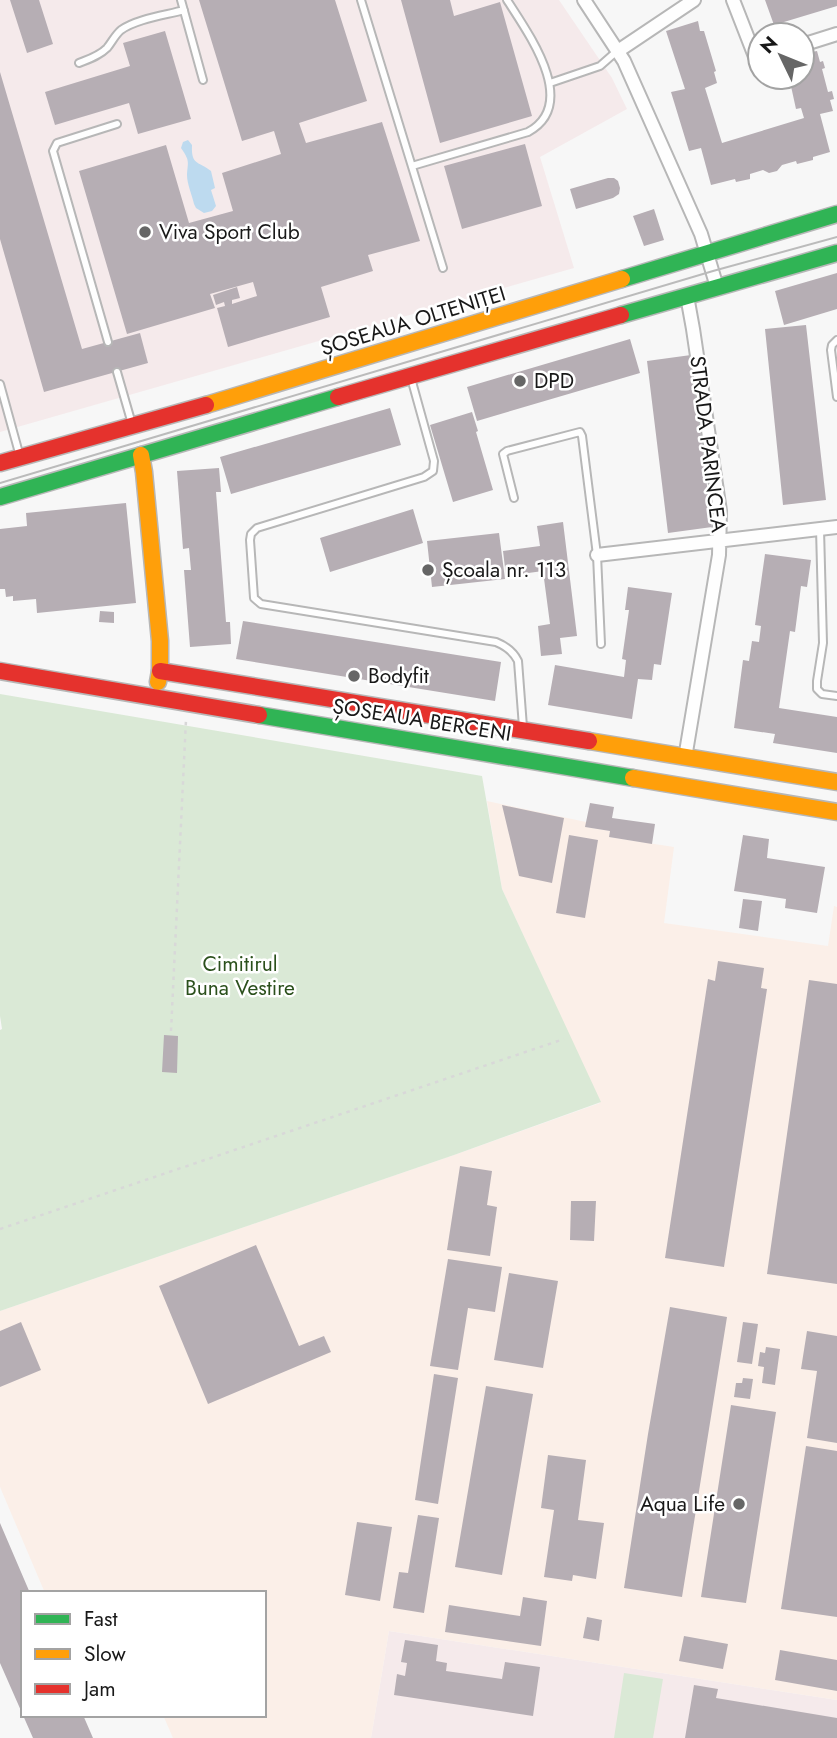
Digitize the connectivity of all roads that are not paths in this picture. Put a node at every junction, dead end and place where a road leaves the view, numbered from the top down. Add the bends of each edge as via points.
1 (181, 0) edge
2 (361, 0) edge
3 (507, 0) edge
4 (584, 0) edge
5 (694, 0) edge
6 (733, 0) edge
7 (184, 10) junction
8 (746, 33) edge
9 (837, 34) edge
10 (816, 41) edge
11 (618, 51) junction
12 (79, 63) dead end
13 (203, 80) dead end
14 (550, 83) junction
15 (117, 124) dead end
16 (412, 166) junction
17 (837, 214) edge
18 (837, 253) edge
19 (708, 254) junction
20 (443, 268) dead end
21 (717, 287) junction
22 (687, 296) junction
23 (837, 340) edge
24 (108, 342) dead end
25 (117, 372) dead end
26 (410, 376) junction
27 (0, 384) edge
28 (837, 397) edge
29 (4, 411) edge
30 (133, 426) junction
31 (141, 455) junction
32 (21, 457) junction
33 (0, 463) edge
34 (0, 497) edge
35 (514, 498) dead end
36 (837, 527) edge
37 (820, 529) junction
38 (720, 541) junction
39 (597, 555) junction
40 (601, 644) dead end
41 (0, 671) edge
42 (160, 671) junction
43 (837, 696) edge
44 (156, 697) junction
45 (523, 732) junction
46 (685, 758) junction
47 (837, 782) edge
48 (837, 812) edge

1 - 7 lane
2 - 16 lane
3 - 14 lane via 531,37
4 - 11 street
5 - 11 street
6 - 8 street
7 - 12 lane via 127,27 101,54
7 - 13 lane
9 - 10 street
11 - 14 lane via 600,66
11 - 19 street
14 - 16 lane via 549,108 533,129
15 - 24 lane via 57,143 52,151
16 - 20 lane
17 - 19 main road, ȘOSEAUA OLTENIȚEI
18 - 21 main road
19 - 21 street
19 - 30 main road, ȘOSEAUA OLTENIȚEI
21 - 22 main road
22 - 26 main road
22 - 38 street, STRADA PARINCEA via 720,511
23 - 28 lane via 831,350
25 - 30 lane
26 - 31 main road
26 - 45 lane via 433,471 257,528 250,540 254,598 261,604 503,645 518,662
27 - 29 lane
29 - 32 lane
30 - 31 main road
30 - 32 main road, ȘOSEAUA OLTENIȚEI
31 - 34 main road
31 - 42 main road
32 - 33 main road, ȘOSEAUA OLTENIȚEI
35 - 39 lane via 503,454 580,432
36 - 37 street
37 - 38 street
37 - 43 lane via 823,643 817,689
38 - 39 street
38 - 46 street, STRADA PARINCEA
39 - 40 lane
41 - 44 main road, ȘOSEAUA BERCENI
42 - 44 main road
42 - 45 main road, ȘOSEAUA BERCENI
44 - 48 main road, ȘOSEAUA BERCENI
45 - 46 main road, ȘOSEAUA BERCENI
46 - 47 main road, ȘOSEAUA BERCENI

